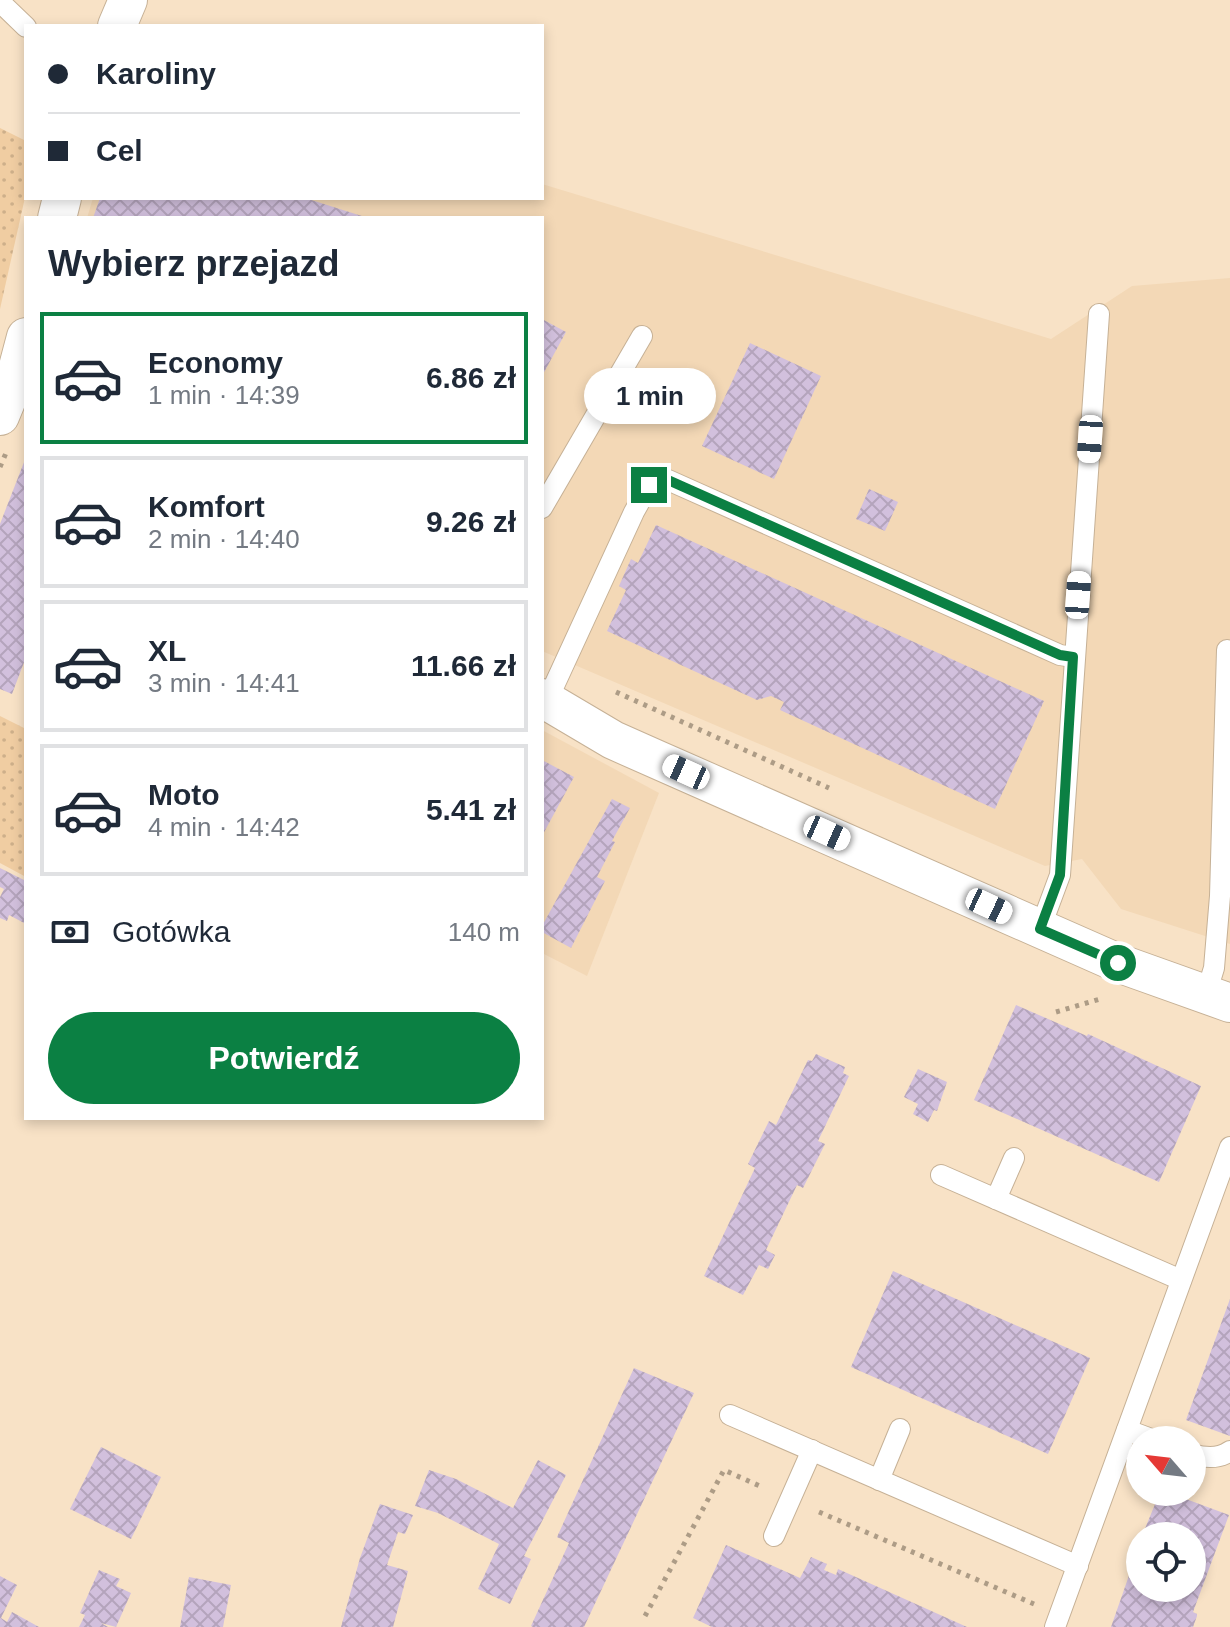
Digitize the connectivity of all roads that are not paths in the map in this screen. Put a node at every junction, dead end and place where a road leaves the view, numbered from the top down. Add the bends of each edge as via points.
1 (128, 0) edge
2 (0, 2) edge
3 (118, 24) edge
4 (24, 25) edge
5 (1099, 314) dead end
6 (642, 336) dead end
7 (24, 346) edge
8 (13, 395) edge
9 (544, 505) edge
10 (1227, 650) dead end
11 (1073, 657) junction
12 (544, 699) edge
13 (1040, 929) junction
14 (1218, 998) edge
15 (1230, 1147) edge
16 (1014, 1158) dead end
17 (941, 1175) dead end
18 (996, 1199) junction
19 (1181, 1280) junction
20 (730, 1415) dead end
21 (1128, 1426) edge
22 (900, 1429) dead end
23 (1126, 1433) edge
24 (812, 1450) junction
25 (1230, 1451) edge
26 (1206, 1457) edge
27 (879, 1480) junction
28 (774, 1536) dead end
29 (1078, 1566) junction
30 (1057, 1621) edge

1 - 3 street
2 - 4 lane
5 - 11 lane
6 - 9 lane
7 - 8 street
10 - 14 lane via 1214,968
11 - 12 lane via 668,480 649,485
11 - 13 lane via 1060,875
12 - 13 street via 613,740
13 - 14 street
15 - 19 lane
16 - 18 lane
17 - 18 lane
18 - 19 lane
19 - 21 lane
20 - 24 lane
22 - 27 lane
23 - 29 lane
24 - 27 lane
24 - 28 lane
25 - 26 lane
27 - 29 lane
29 - 30 lane

